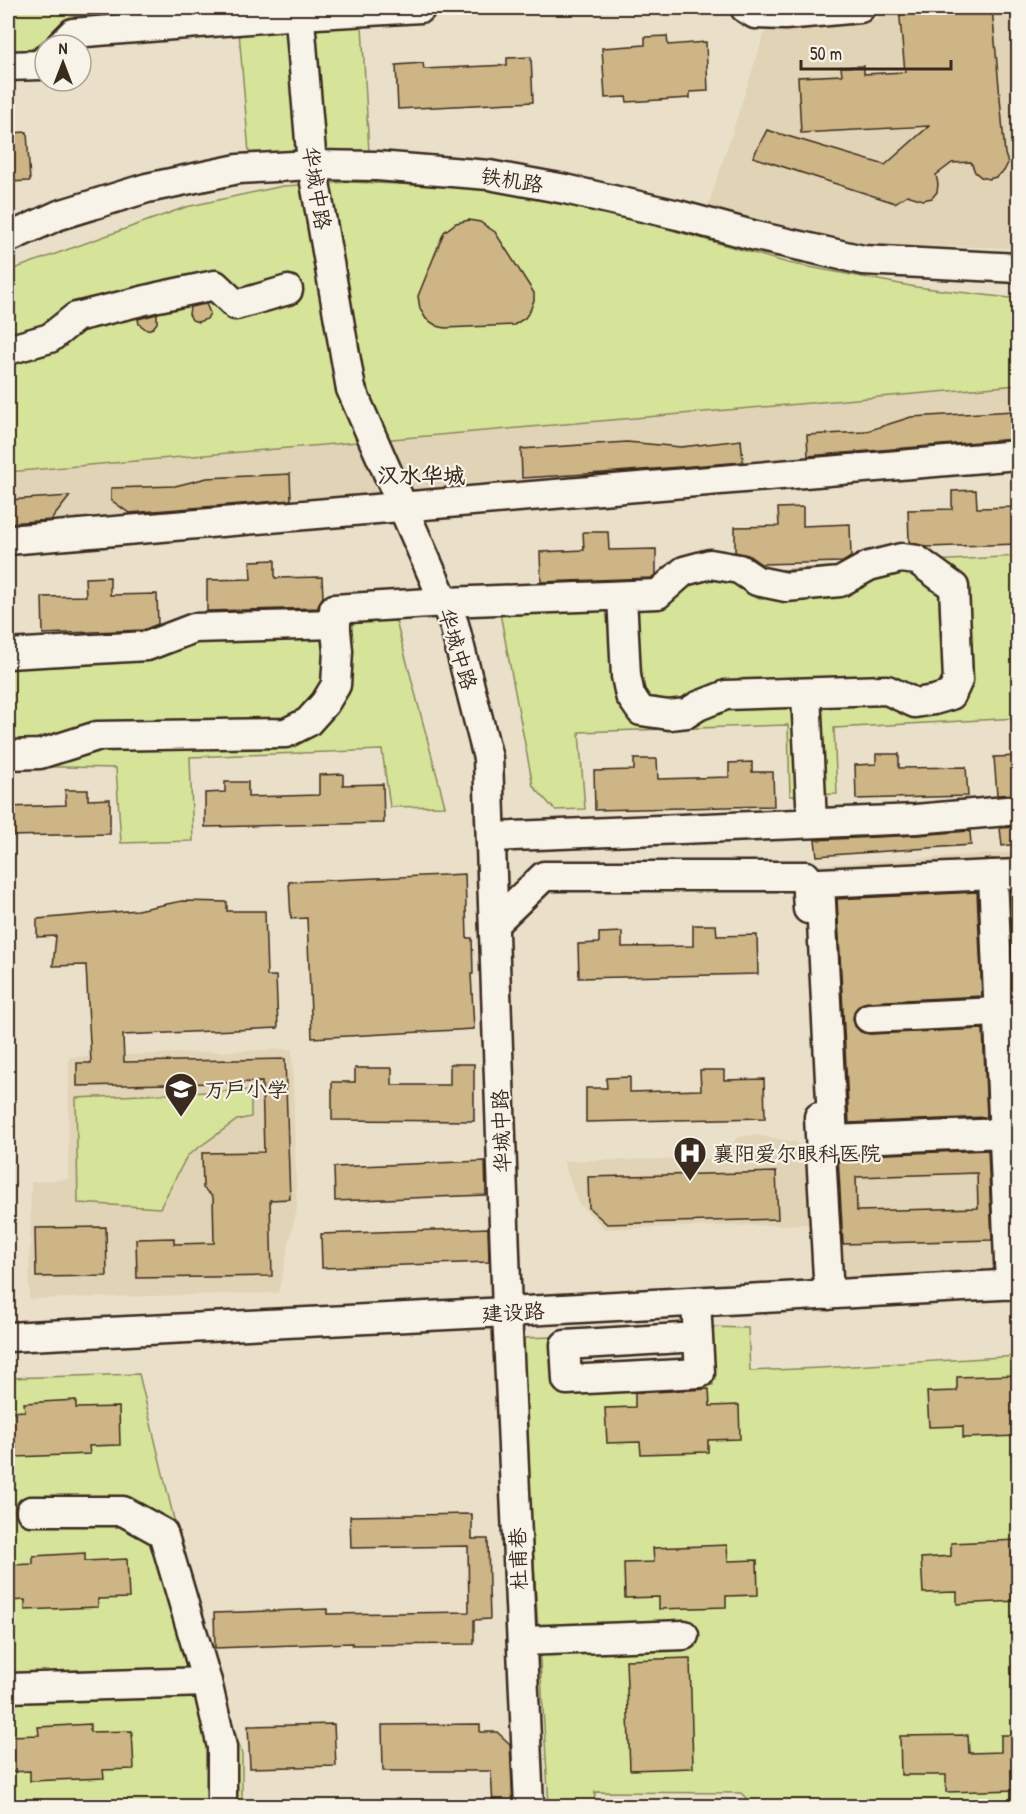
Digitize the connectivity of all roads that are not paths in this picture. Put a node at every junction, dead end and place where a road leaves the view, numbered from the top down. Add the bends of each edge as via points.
1 (422, 8) edge
2 (745, 8) edge
3 (860, 8) edge
4 (299, 11) edge
5 (73, 33) edge
6 (33, 64) edge
7 (8, 66) edge
8 (312, 165) junction
9 (8, 238) edge
10 (1018, 268) edge
11 (288, 290) dead end
12 (8, 350) edge
13 (1018, 455) edge
14 (402, 506) junction
15 (8, 540) edge
16 (622, 596) junction
17 (445, 602) junction
18 (336, 624) junction
19 (8, 654) edge
20 (806, 693) junction
21 (8, 756) edge
22 (1018, 810) edge
23 (812, 823) junction
24 (491, 837) junction
25 (1006, 874) edge
26 (494, 924) junction
27 (998, 1012) junction
28 (869, 1018) dead end
29 (1010, 1070) edge
30 (1003, 1133) junction
31 (1015, 1285) edge
32 (829, 1295) junction
33 (696, 1302) junction
34 (507, 1312) junction
35 (8, 1337) edge
36 (698, 1337) dead end
37 (32, 1511) dead end
38 (684, 1635) dead end
39 (522, 1641) junction
40 (207, 1682) junction
41 (8, 1688) edge
42 (222, 1806) edge
43 (529, 1806) edge

1 - 4 street
2 - 3 street via 755,14 785,15
4 - 5 street
4 - 8 street, 华城中路
6 - 7 street
8 - 9 street, 铁机路 via 238,170 147,188 58,215
8 - 10 street, 铁机路 via 489,174 863,260
8 - 14 street, 华城中路 via 351,389
11 - 12 street via 236,305 215,285 158,297 76,317 50,338
13 - 14 street
14 - 15 street
14 - 17 street, 华城中路
16 - 17 street
16 - 20 street via 626,676 630,695 641,711 669,715 687,713 726,695
16 - 20 street via 658,594 684,571 710,564 739,569 757,581 786,587 840,582 869,566 901,558 917,560 954,587 958,680 951,695 915,703 887,690
17 - 18 street via 334,609
17 - 24 street, 华城中路 via 488,758
18 - 19 street via 194,628 147,646
18 - 21 street via 336,684 309,722 286,733 97,736 40,754
20 - 23 street
22 - 23 street
23 - 24 street
24 - 26 street, 华城中路
25 - 27 street
25 - 30 street via 820,883 833,1140
26 - 32 street via 544,876 806,876
26 - 34 street, 华城中路
27 - 28 street
27 - 29 street
29 - 30 street
30 - 31 street
31 - 32 street, 建设路
32 - 33 street, 建设路
33 - 34 street, 建设路
33 - 36 street
34 - 35 street, 建设路
34 - 39 street, 杜甫巷
37 - 40 street via 123,1511 163,1533
38 - 39 street
39 - 43 street, 杜甫巷
40 - 41 street
40 - 42 street via 222,1747

